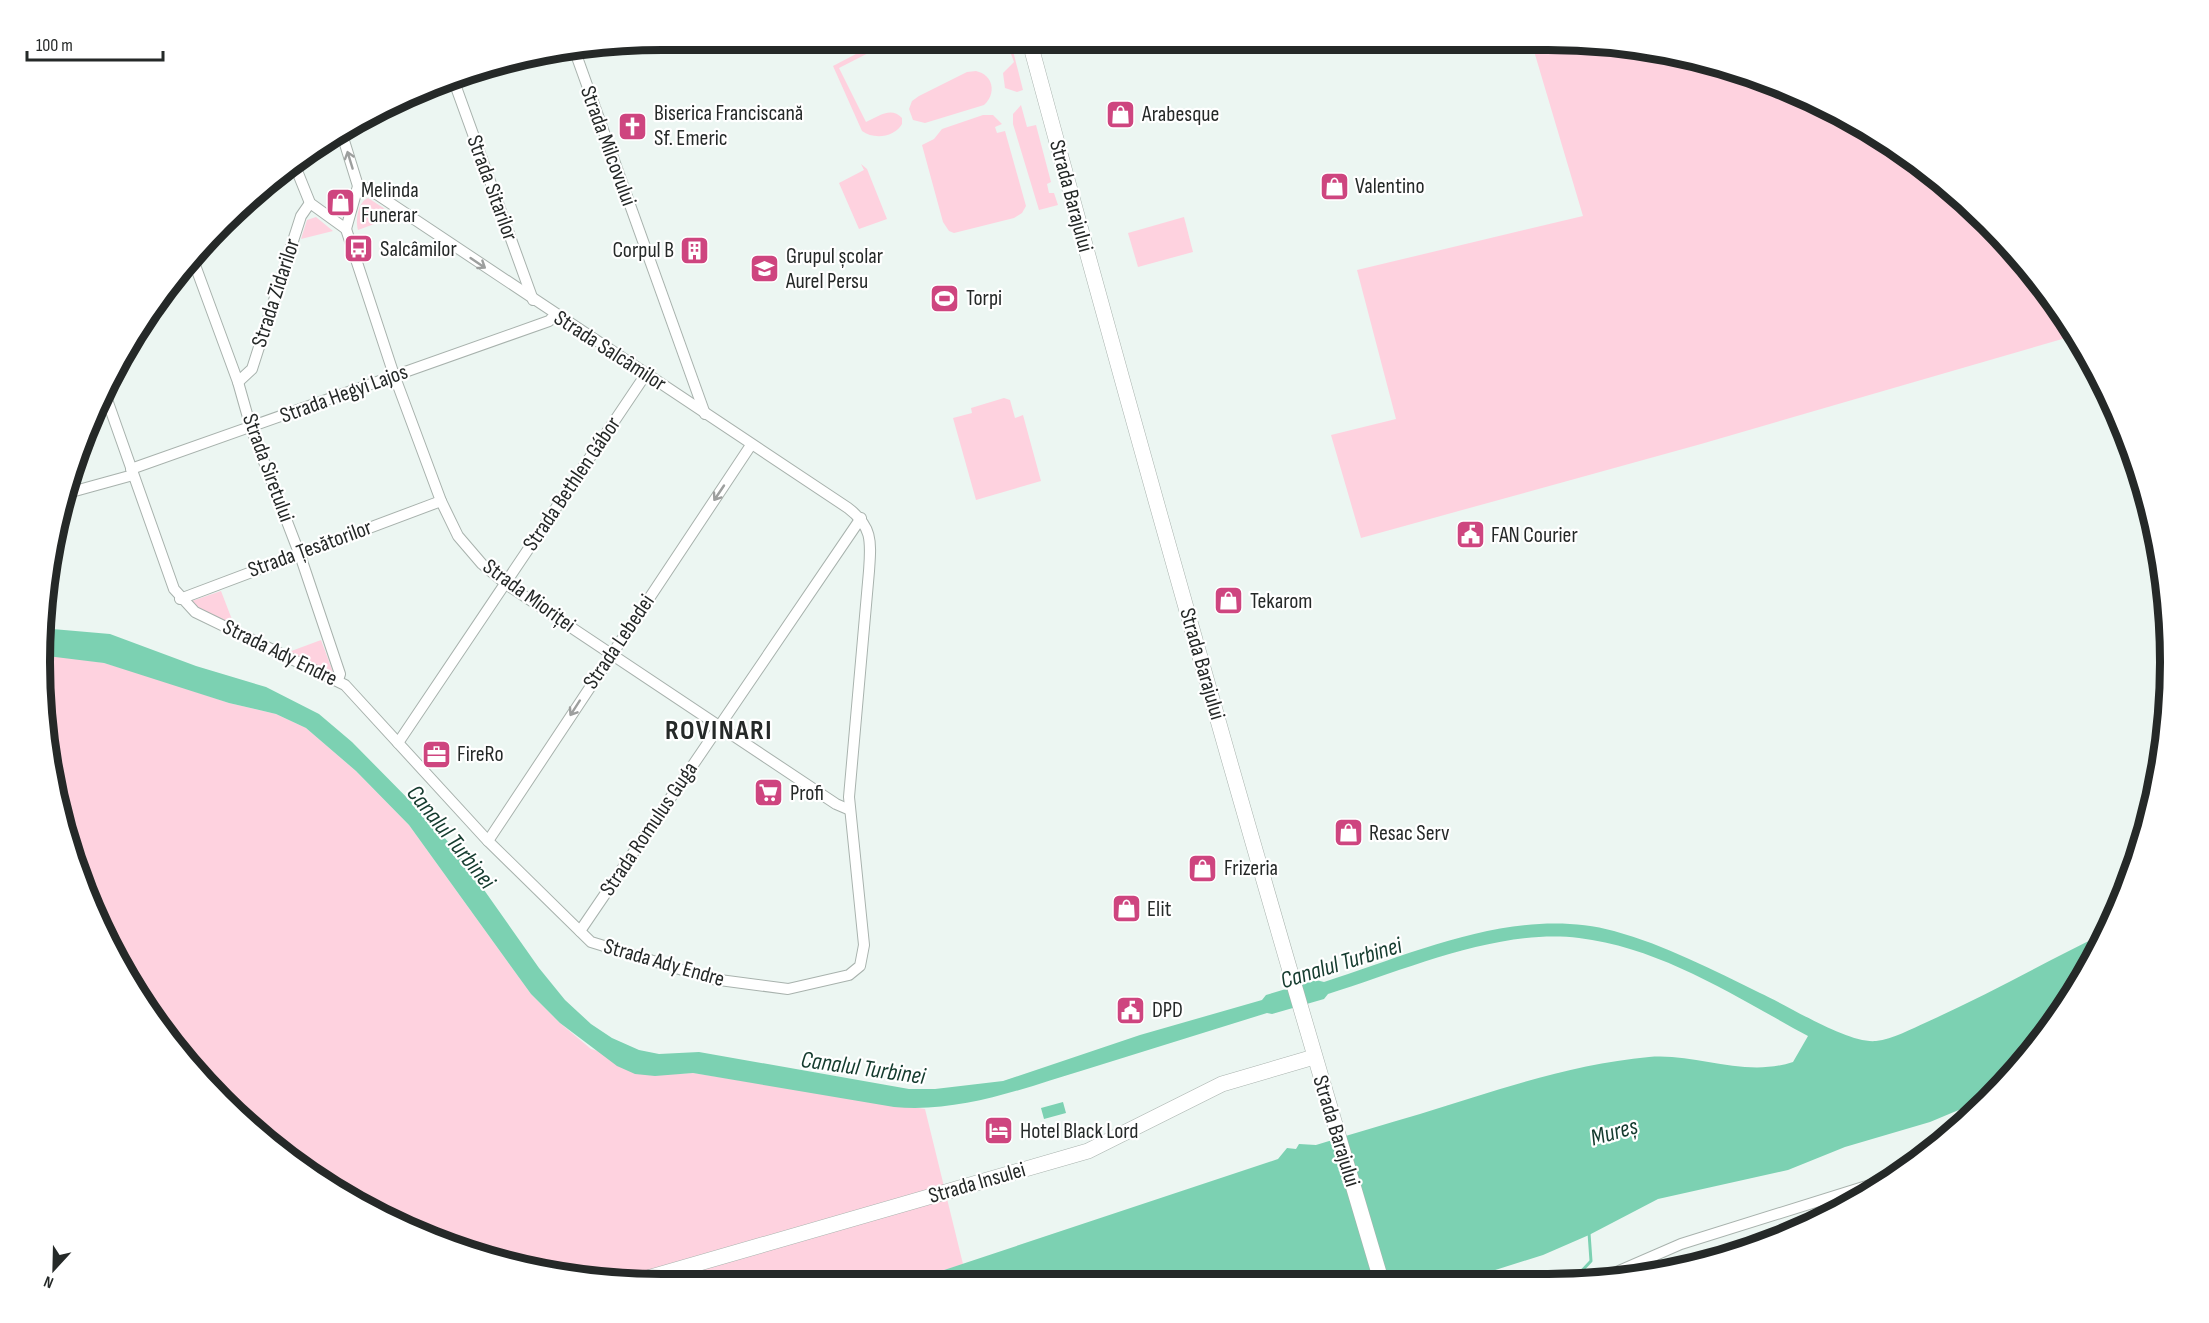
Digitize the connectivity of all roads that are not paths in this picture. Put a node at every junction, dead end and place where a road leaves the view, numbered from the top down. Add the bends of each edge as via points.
1 (1032, 50) edge
2 (577, 56) edge
3 (455, 86) edge
4 (343, 139) edge
5 (297, 170) edge
6 (358, 186) junction
7 (310, 203) junction
8 (346, 229) junction
9 (195, 265) edge
10 (532, 300) junction
11 (555, 315) junction
12 (646, 374) junction
13 (394, 375) junction
14 (238, 382) junction
15 (108, 402) edge
16 (705, 414) junction
17 (251, 428) junction
18 (751, 445) junction
19 (132, 472) junction
20 (74, 491) edge
21 (441, 501) junction
22 (861, 518) junction
23 (299, 553) junction
24 (506, 584) junction
25 (180, 599) junction
26 (611, 654) junction
27 (338, 680) junction
28 (719, 725) junction
29 (398, 743) junction
30 (850, 810) junction
31 (488, 841) junction
32 (580, 931) junction
33 (1314, 1057) junction
34 (1860, 1188) edge
35 (1619, 1269) edge
36 (661, 1274) edge
37 (1379, 1274) edge

1 - 33 main road, Strada Barajului
2 - 16 street, Strada Milcovului
3 - 10 street, Strada Sitarilor
6 -> 4 street
5 - 7 street
6 - 8 street
6 -> 10 street, Strada Salcâmilor via 369,189
7 - 8 street
7 - 14 street, Strada Zidarilor via 301,213 252,369
8 - 13 street, Strada Mioriței
9 - 14 street, Strada Siretului
10 - 11 street, Strada Salcâmilor
11 - 12 street, Strada Salcâmilor
11 - 13 street, Strada Hegyi Lajos via 549,321
12 - 16 street, Strada Salcâmilor
12 - 24 street, Strada Bethlen Gábor
13 - 17 street, Strada Hegyi Lajos
13 - 21 street, Strada Mioriței
14 - 17 street, Strada Siretului
15 - 19 street
16 - 18 street, Strada Salcâmilor
17 - 19 street, Strada Hegyi Lajos
17 - 23 street, Strada Siretului
18 - 22 street, Strada Salcâmilor
18 -> 26 street, Strada Lebedei
19 - 20 street, Strada Hegyi Lajos
19 - 25 street
21 - 23 street, Strada Țesătorilor
21 - 24 street, Strada Mioriței via 458,536
22 - 28 street, Strada Romulus Guga
22 - 30 street, Strada Ady Endre via 870,545
23 - 25 street, Strada Țesătorilor
23 - 27 street, Strada Siretului via 340,674
24 - 26 street, Strada Mioriței
24 - 29 street, Strada Bethlen Gábor
25 - 27 street, Strada Ady Endre via 195,612
26 - 28 street, Strada Mioriței
26 -> 31 street, Strada Lebedei
27 - 29 street, Strada Ady Endre via 352,690
28 - 30 street, Strada Mioriței
28 - 32 street, Strada Romulus Guga
29 - 31 street, Strada Ady Endre
30 - 32 street, Strada Ady Endre via 864,953 858,970 849,975 788,988 732,982 596,944
31 - 32 street, Strada Ady Endre
33 - 36 main road, Strada Insulei via 1222,1084 1088,1150
33 - 37 main road, Strada Barajului
34 - 35 street via 1681,1244

